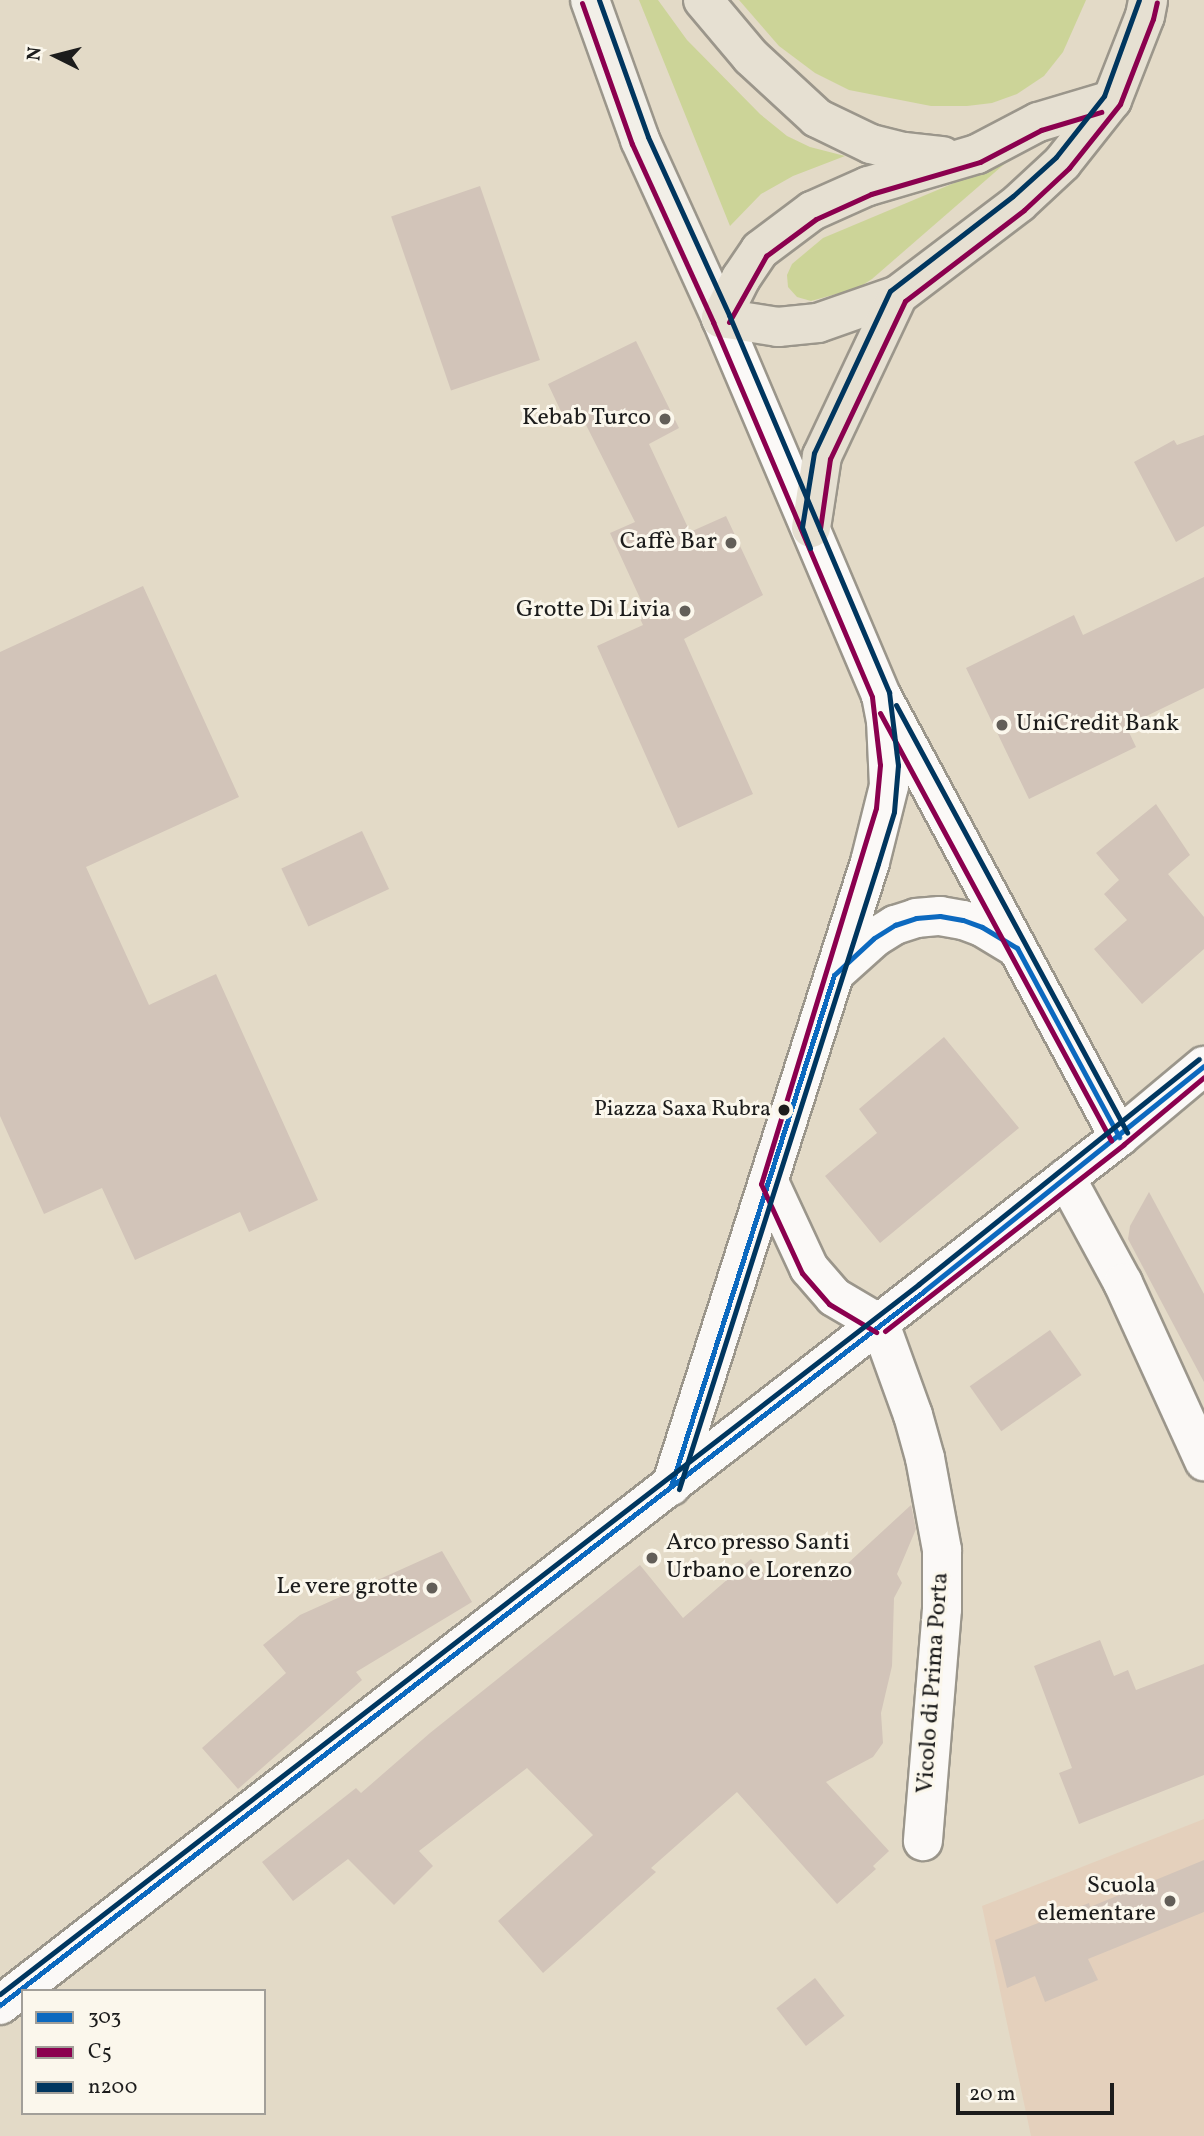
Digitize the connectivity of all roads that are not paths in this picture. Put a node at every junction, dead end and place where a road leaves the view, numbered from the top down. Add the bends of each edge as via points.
1 (590, 0) edge
2 (703, 0) edge
3 (1148, 0) edge
4 (1111, 100) junction
5 (976, 154) junction
6 (898, 295) junction
7 (721, 318) junction
8 (810, 528) junction
9 (881, 695) junction
10 (1017, 948) junction
11 (829, 992) junction
12 (1204, 1066) edge
13 (1119, 1137) junction
14 (1066, 1178) junction
15 (770, 1184) junction
16 (880, 1324) junction
17 (1204, 1461) edge
18 (671, 1486) junction
19 (923, 1841) dead end
20 (0, 2005) edge

1 - 7 main road via 640,140
2 - 5 highway via 775,81 834,128 904,152
3 - 4 highway
4 - 5 highway via 1038,122
4 - 6 highway via 1062,163 1019,203
5 - 7 highway via 867,186 794,222 760,250
6 - 7 highway via 818,323 778,327
6 - 8 highway via 822,456
7 - 8 street
8 - 9 street
9 - 10 street
9 - 11 street via 889,786 879,834
10 - 11 street via 963,920 916,918 874,938
10 - 13 street
11 - 15 street
12 - 13 street
13 - 14 street
14 - 16 street
14 - 17 street via 1123,1283
15 - 16 street via 809,1268 834,1297
15 - 18 street
16 - 18 street
16 - 19 street, Vicolo di Prima Porta via 914,1415 942,1550 941,1636
18 - 20 street

